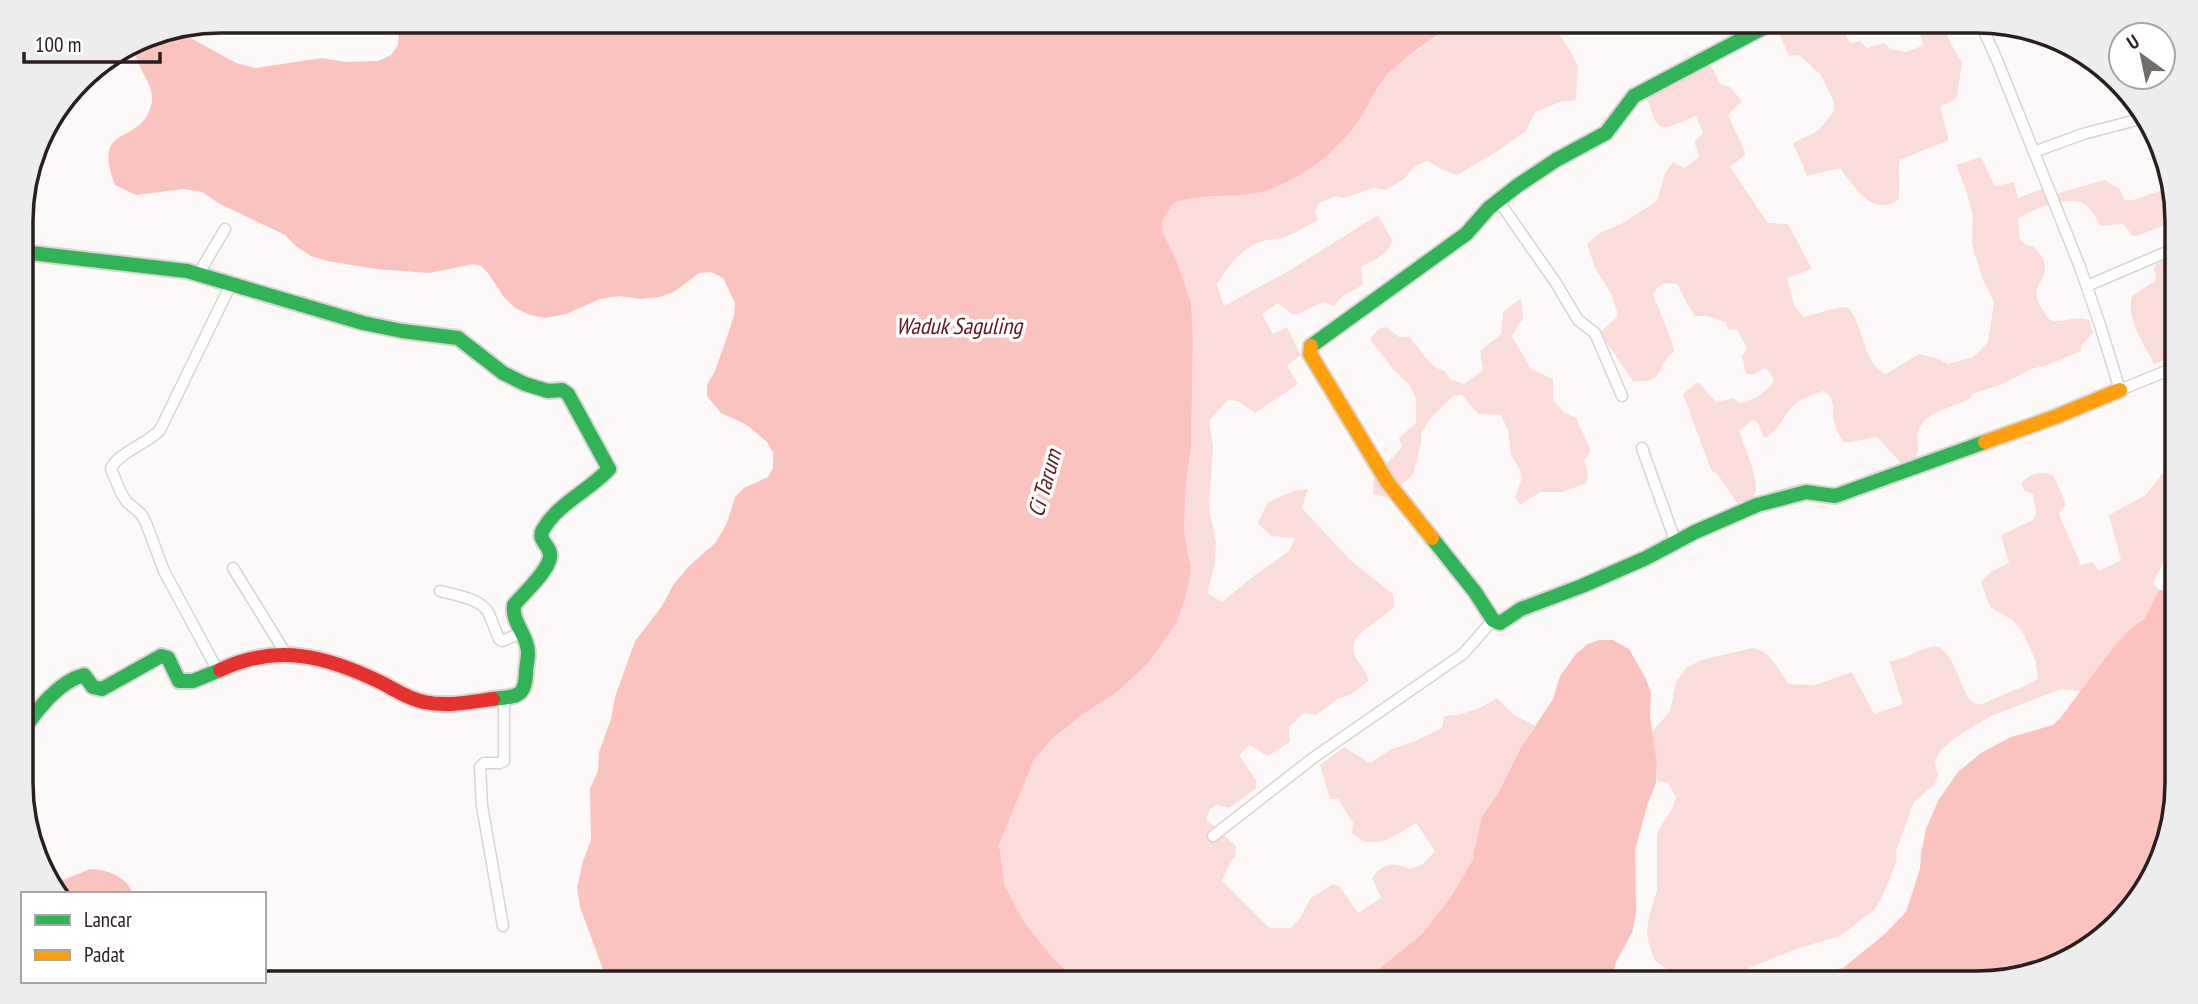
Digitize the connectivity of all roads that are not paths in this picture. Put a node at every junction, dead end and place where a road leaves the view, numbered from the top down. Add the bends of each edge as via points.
1 (1753, 33) edge
2 (1985, 34) edge
3 (2135, 120) edge
4 (2034, 152) junction
5 (1498, 200) junction
6 (225, 229) dead end
7 (34, 253) edge
8 (2164, 253) dead end
9 (199, 274) junction
10 (232, 284) junction
11 (2087, 286) junction
12 (2165, 371) edge
13 (2119, 390) junction
14 (1622, 396) dead end
15 (1643, 448) dead end
16 (1676, 542) junction
17 (233, 568) dead end
18 (440, 592) dead end
19 (1493, 620) junction
20 (521, 633) junction
21 (286, 654) junction
22 (218, 671) junction
23 (504, 698) junction
24 (33, 716) edge
25 (1213, 836) dead end
26 (503, 926) dead end

1 - 5 street via 1634,96 1606,133
2 - 4 street
3 - 4 street
4 - 11 street
5 - 14 street via 1578,320 1595,333
5 - 19 street via 1466,234 1322,336 1309,351 1388,483
6 - 9 street
7 - 9 street
8 - 11 street
9 - 10 street
10 - 20 street via 363,323 458,338 524,384 568,394 610,469 556,514 541,533 551,560 514,605 512,612
10 - 22 street via 160,430 152,440 120,456 111,469 121,493 146,523 169,582
11 - 13 street
12 - 13 street
13 - 16 street via 1835,496 1806,492 1757,505
15 - 16 street
16 - 19 street via 1530,605 1500,623
17 - 21 street
18 - 20 street via 482,606 502,641
19 - 25 street via 1463,654 1313,758
20 - 23 street via 528,648 527,685 521,694
21 - 22 street
21 - 23 street via 346,668 424,702
22 - 24 street via 183,682 161,656 103,689 80,675
23 - 26 street via 505,760 480,766 482,806

